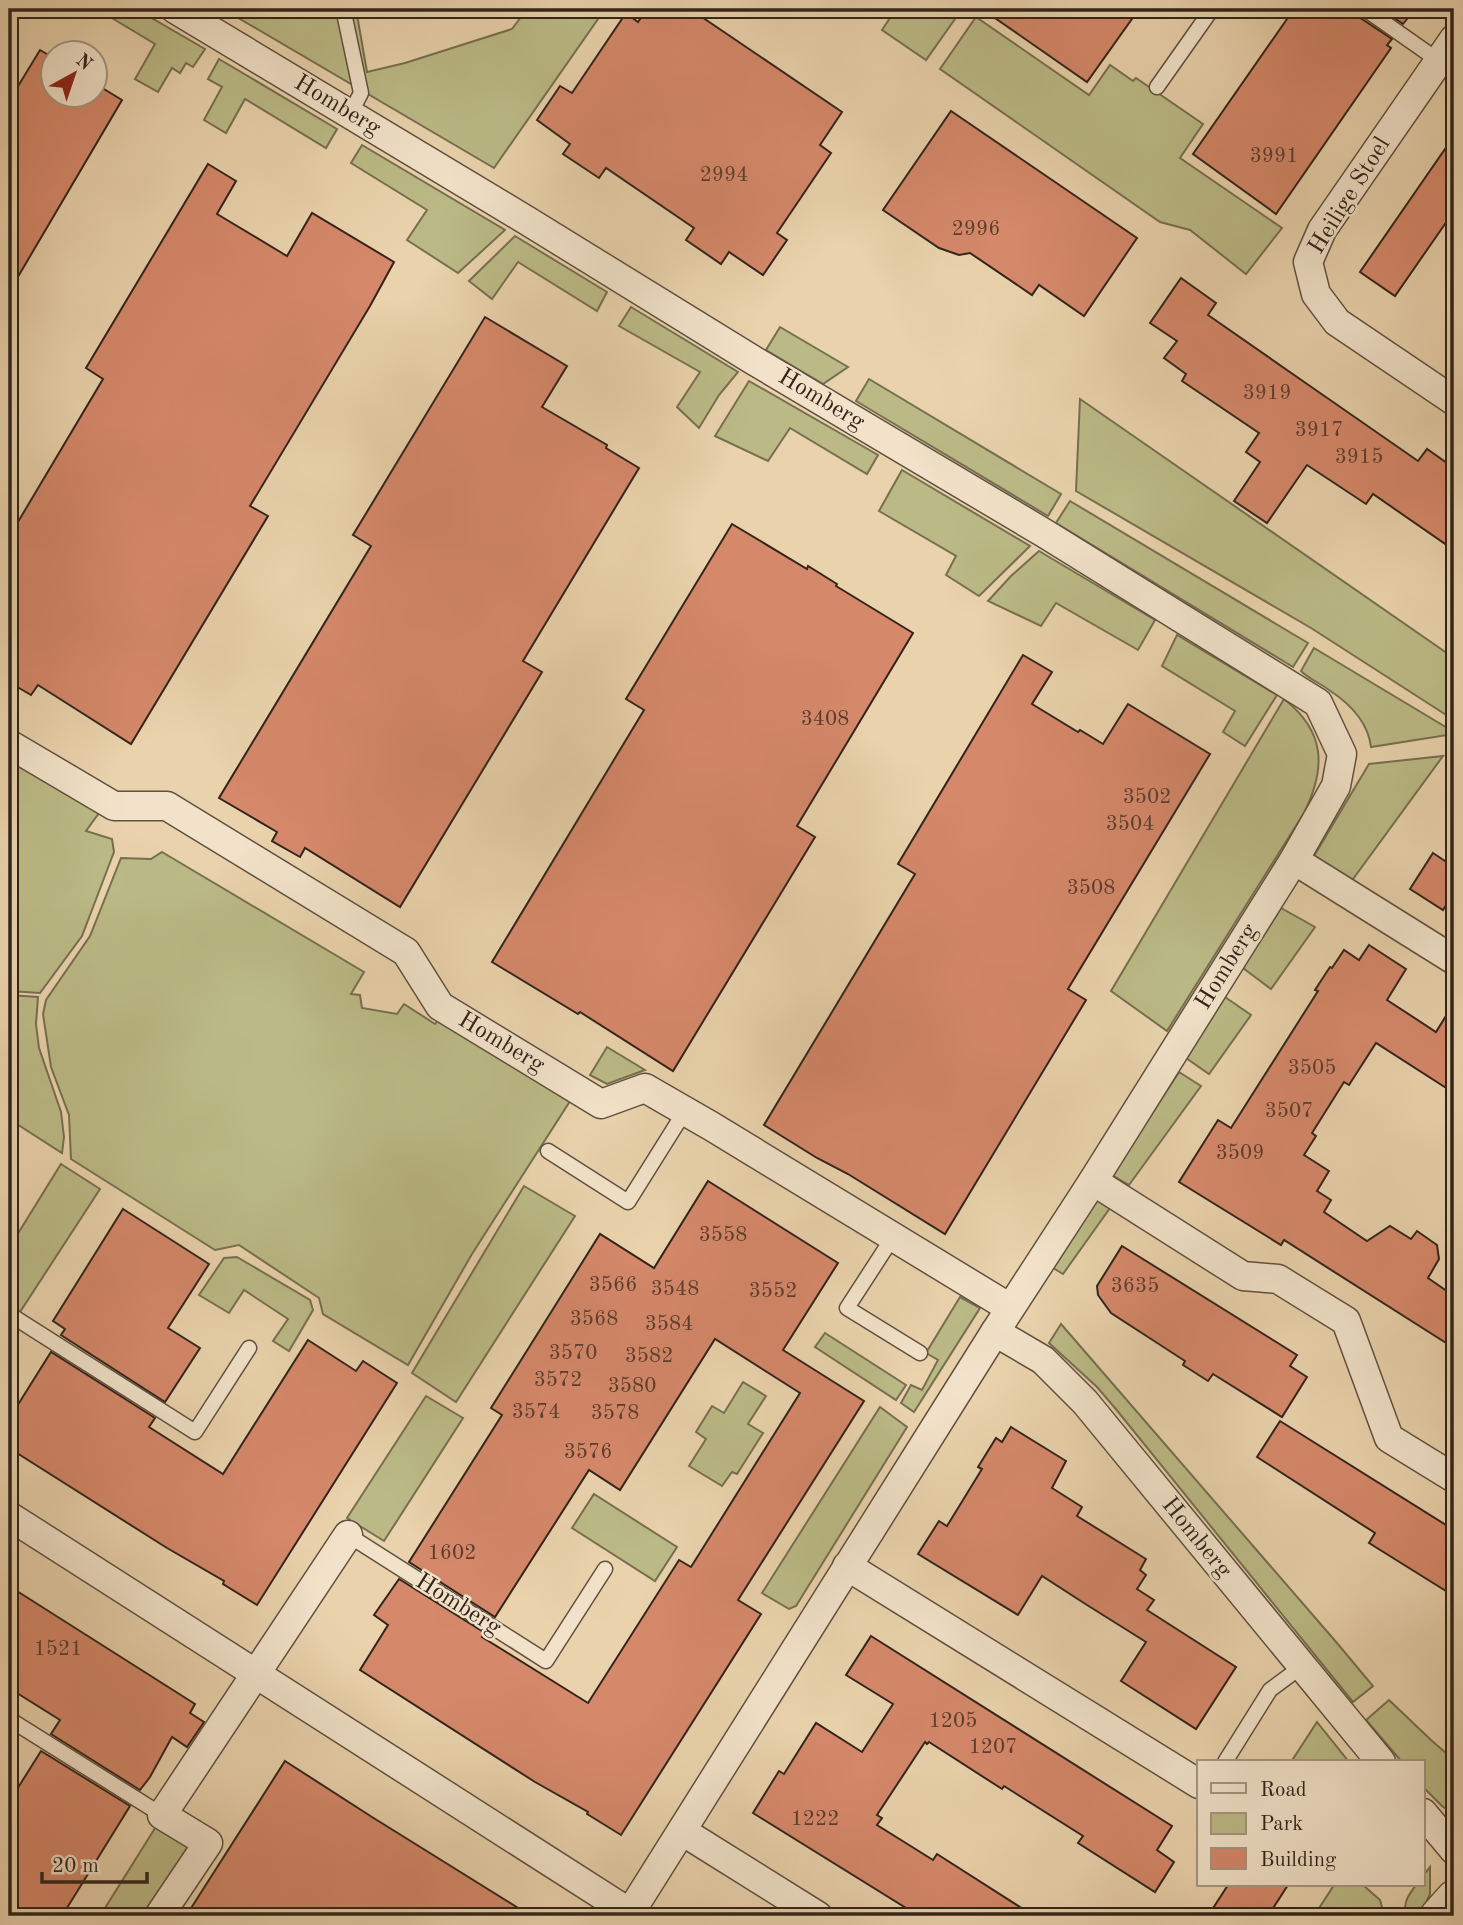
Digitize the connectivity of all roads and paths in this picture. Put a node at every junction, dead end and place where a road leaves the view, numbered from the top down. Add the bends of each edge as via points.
1 (175, 9) edge
2 (1212, 9) edge
3 (1365, 9) edge
4 (344, 13) dead end
5 (1447, 50) edge
6 (1157, 87) dead end
7 (349, 114) junction
8 (1454, 401) edge
9 (9, 744) edge
10 (1294, 860) junction
11 (1454, 960) edge
12 (685, 1111) junction
13 (548, 1151) dead end
14 (1093, 1181) junction
15 (893, 1237) junction
16 (1010, 1308) junction
17 (9, 1314) edge
18 (995, 1332) junction
19 (249, 1348) dead end
20 (920, 1353) dead end
21 (1454, 1478) edge
22 (9, 1516) edge
23 (348, 1535) joint
24 (847, 1566) junction
25 (605, 1569) dead end
26 (1301, 1667) junction
27 (256, 1673) junction
28 (9, 1719) edge
29 (1226, 1760) edge
30 (1379, 1760) edge
31 (1197, 1783) edge
32 (1424, 1814) edge
33 (162, 1815) junction
34 (682, 1831) junction
35 (1454, 1850) edge
36 (1454, 1898) edge
37 (629, 1915) edge
38 (159, 1916) edge
39 (818, 1916) edge
40 (1438, 1916) edge

1 - 7 street, Homberg
2 - 6 lane
3 - 5 lane, Heilige Stoel
4 - 7 lane via 361,93
5 - 8 street, Heilige Stoel via 1322,230 1308,262 1316,295 1336,322
7 - 10 street, Homberg via 1318,702 1342,754 1336,786
9 - 12 street, Homberg via 114,806 167,806 406,952 440,1006 601,1104 645,1088
10 - 11 street
10 - 14 street, Homberg
12 - 13 lane via 628,1202
12 - 15 street, Homberg
14 - 16 street, Homberg
14 - 21 street via 1243,1276 1278,1279 1346,1321 1389,1438
15 - 16 street, Homberg
15 - 20 lane via 847,1308
16 - 18 street, Homberg
17 - 19 lane via 195,1432
18 - 24 street, Homberg
18 - 26 street, Homberg via 1044,1360 1085,1402
22 - 27 street, Homberg
23 - 25 lane, Homberg via 546,1661
23 - 27 street, Homberg
24 - 31 street
24 - 34 street, Homberg
26 - 29 lane via 1270,1690
26 - 30 street, Homberg
27 - 33 street, Homberg
27 - 37 street, Homberg
28 - 33 lane
32 - 35 street
33 - 38 street via 208,1843
34 - 37 street, Homberg
34 - 39 street
36 - 40 street

